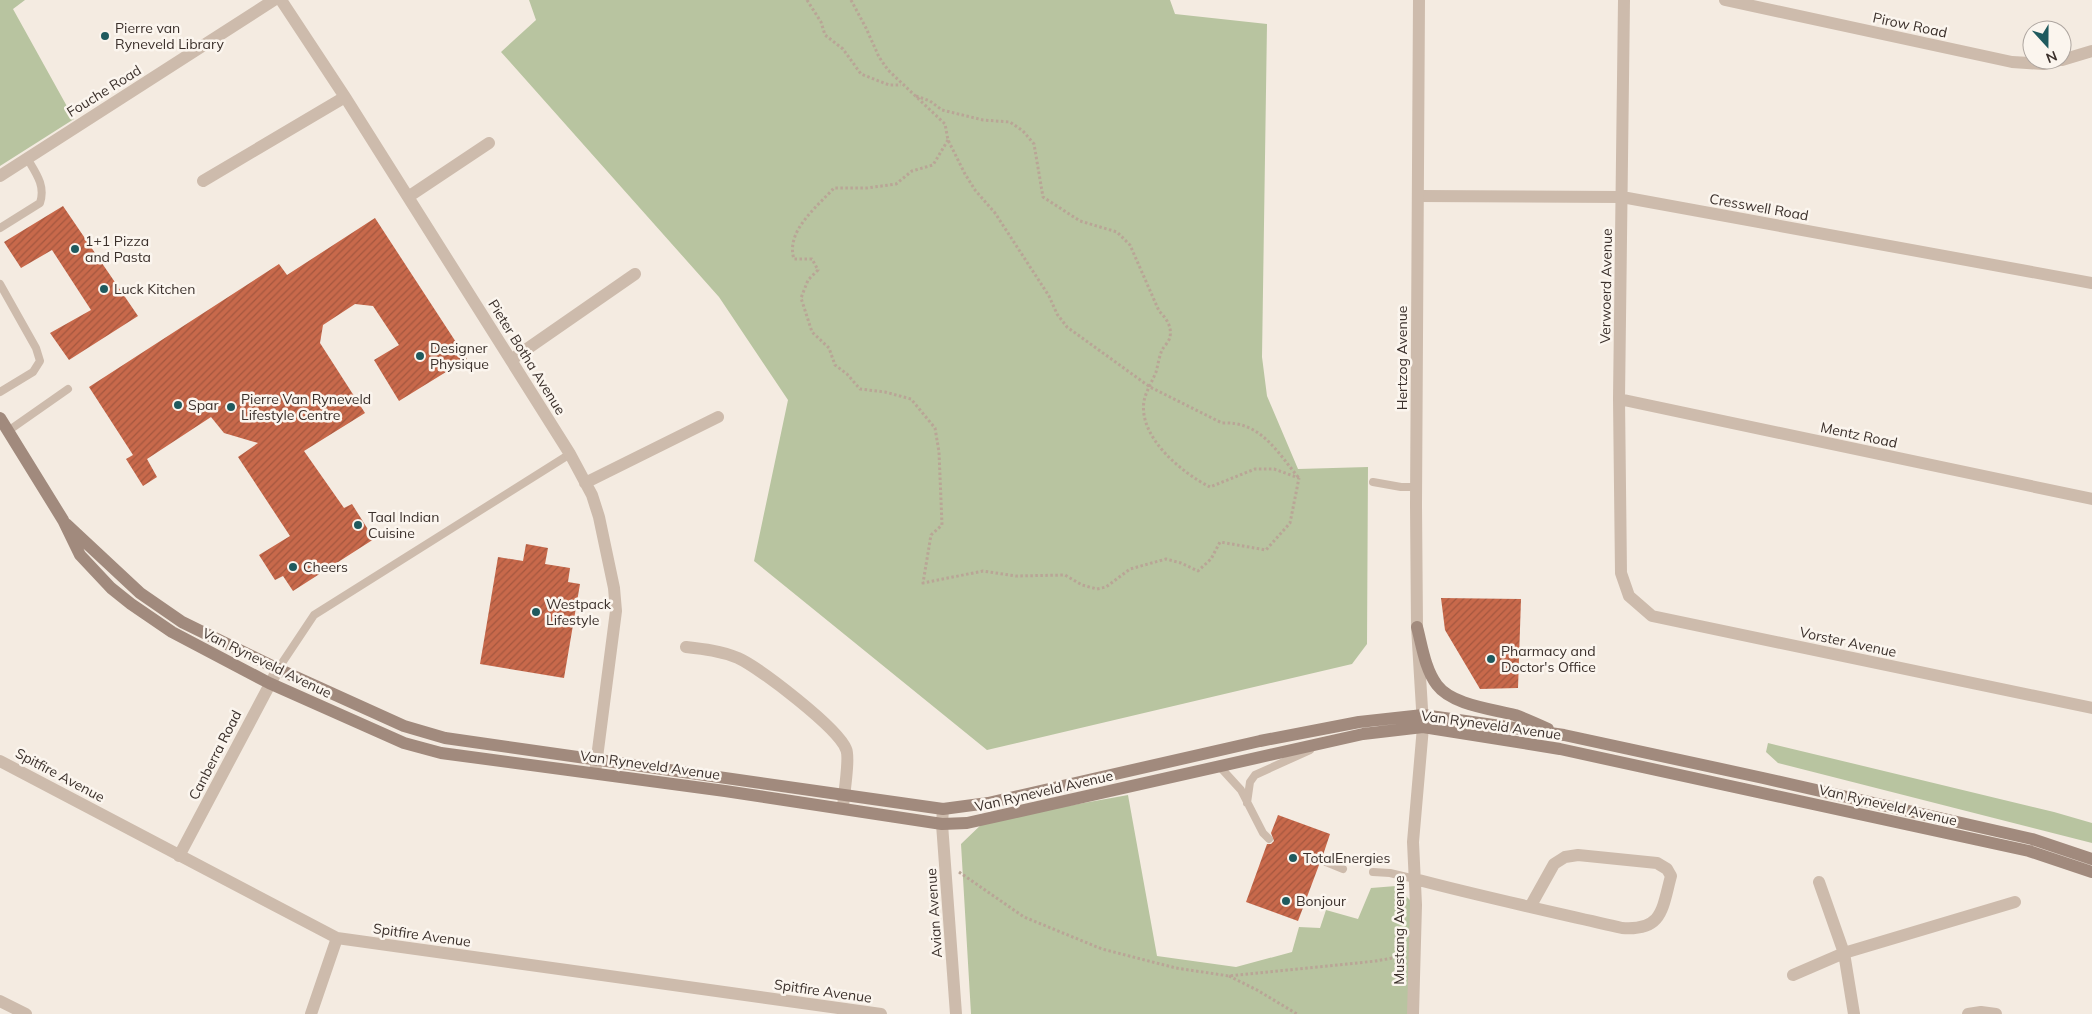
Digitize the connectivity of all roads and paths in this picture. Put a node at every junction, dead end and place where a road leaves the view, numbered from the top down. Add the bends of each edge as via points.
1 (274, 0) edge
2 (281, 0) edge
3 (807, 0) edge
4 (851, 0) edge
5 (1420, 0) edge
6 (1624, 0) edge
7 (1725, 0) edge
8 (2092, 50) edge
9 (2072, 56) edge
10 (2022, 63) edge
11 (902, 85) junction
12 (914, 95) junction
13 (345, 97) junction
14 (948, 140) junction
15 (489, 143) dead end
16 (27, 158) junction
17 (0, 176) edge
18 (203, 181) dead end
19 (1418, 196) junction
20 (408, 197) junction
21 (1622, 197) junction
22 (0, 228) edge
23 (635, 274) dead end
24 (0, 284) edge
25 (2092, 284) edge
26 (511, 360) junction
27 (1150, 387) junction
28 (68, 389) dead end
29 (0, 392) edge
30 (1619, 400) junction
31 (718, 417) dead end
32 (0, 418) edge
33 (8, 431) junction
34 (570, 454) junction
35 (1299, 478) junction
36 (1373, 482) dead end
37 (585, 483) junction
38 (1417, 487) junction
39 (2092, 499) edge
40 (63, 520) junction
41 (1620, 573) joint
42 (1417, 627) junction
43 (686, 648) dead end
44 (278, 669) junction
45 (269, 683) junction
46 (2092, 708) edge
47 (1423, 721) junction
48 (1564, 735) junction
49 (1323, 743) junction
50 (0, 760) edge
51 (597, 760) junction
52 (1220, 767) junction
53 (595, 773) junction
54 (843, 802) junction
55 (1247, 804) junction
56 (943, 810) junction
57 (942, 824) junction
58 (1269, 840) dead end
59 (179, 856) junction
60 (2092, 859) edge
61 (1321, 860) dead end
62 (947, 866) junction
63 (1343, 869) dead end
64 (1373, 872) dead end
65 (2092, 872) edge
66 (1415, 879) junction
67 (1819, 882) dead end
68 (2015, 902) dead end
69 (1530, 907) junction
70 (337, 938) junction
71 (1844, 953) junction
72 (1416, 954) junction
73 (1793, 975) dead end
74 (1229, 976) junction
75 (0, 1001) edge
76 (26, 1014) edge
77 (311, 1014) edge
78 (881, 1014) edge
79 (956, 1014) edge
80 (1297, 1014) edge
81 (1413, 1014) edge
82 (1854, 1014) edge
83 (1968, 1014) edge
84 (1996, 1014) edge

1 - 16 street, Fouche Road
2 - 13 street, Pieter Botha Avenue
3 - 11 path via 825,35 843,49 861,74 889,85
4 - 11 path via 879,57
5 - 19 street, Hertzog Avenue
6 - 21 street, Verwoerd Avenue
7 - 10 street, Pirow Road
8 - 9 street, Pirow Road
11 - 12 path
12 - 14 path via 945,124
12 - 27 path via 942,110 983,120 1010,122 1023,131 1034,144 1043,196 1080,221 1117,232 1130,245 1159,311 1170,328 1170,338
13 - 18 street
13 - 20 street, Pieter Botha Avenue
14 - 27 path via 970,182 995,213 1067,327
14 - 35 path via 933,165 912,171 896,184 834,188 799,226 791,251 794,259 812,259 818,270 808,280 801,298 812,332 829,348 835,365 860,389 911,399 935,428 942,524 931,535 922,582 983,571 1016,576 1065,575 1097,589 1106,587 1130,569 1166,559 1198,571 1211,559 1220,542 1266,550 1290,523
15 - 20 street
16 - 17 street, Fouche Road
16 - 22 lane via 40,179 40,203
19 - 21 street, Cresswell Road
19 - 38 street, Hertzog Avenue
20 - 26 street, Pieter Botha Avenue
21 - 25 street, Cresswell Road
21 - 30 street, Verwoerd Avenue
23 - 26 street
24 - 29 lane via 40,361 32,372
26 - 34 street, Pieter Botha Avenue
27 - 35 path via 1222,423 1234,422 1251,428 1269,439
27 - 35 path via 1144,401 1145,419 1155,441 1168,457 1201,482 1210,487 1255,469 1274,469
28 - 33 lane
30 - 39 street, Mentz Road
30 - 41 street, Verwoerd Avenue
31 - 37 street
32 - 33 main road, Van Ryneveld Avenue
33 - 40 main road, Van Ryneveld Avenue
34 - 37 street, Pieter Botha Avenue
34 - 44 lane via 314,615
36 - 38 lane
37 - 51 street, Pieter Botha Avenue via 599,517 612,567 615,604
38 - 42 street, Hertzog Avenue
40 - 44 main road, Van Ryneveld Avenue via 147,598 182,622
40 - 45 main road, Van Ryneveld Avenue via 80,555 111,588 172,632
41 - 46 street, Vorster Avenue via 1628,596 1652,616
42 - 47 street, Hertzog Avenue
42 - 48 main road via 1429,671 1443,692 1459,701 1518,716
43 - 54 street via 714,650 748,663 838,735 848,754
44 - 45 street, Canberra Road
44 - 51 main road, Van Ryneveld Avenue via 404,726 445,738
45 - 53 main road, Van Ryneveld Avenue via 404,743 441,753
45 - 59 street, Canberra Road
47 - 48 main road, Van Ryneveld Avenue
47 - 49 main road, Van Ryneveld Avenue
47 - 56 main road, Van Ryneveld Avenue via 1359,722 1260,741 988,804
47 - 65 main road, Van Ryneveld Avenue via 2029,851
47 - 66 street, Mustang Avenue via 1413,842
48 - 60 main road, Van Ryneveld Avenue via 2032,839
49 - 52 main road, Van Ryneveld Avenue
49 - 55 lane via 1255,775 1250,782
50 - 59 street, Spitfire Avenue
51 - 53 street, Pieter Botha Avenue
51 - 54 main road, Van Ryneveld Avenue
52 - 55 lane via 1241,790
52 - 57 main road, Van Ryneveld Avenue via 995,818
53 - 54 main road, Van Ryneveld Avenue
54 - 56 main road, Van Ryneveld Avenue
54 - 57 main road, Van Ryneveld Avenue
55 - 58 lane
56 - 57 street, Avian Avenue
57 - 62 street, Avian Avenue
59 - 70 street, Spitfire Avenue
61 - 63 lane
62 - 74 path via 1024,917 1102,949 1176,968
62 - 79 street, Avian Avenue
64 - 66 lane
66 - 69 street
66 - 72 street, Mustang Avenue
67 - 71 street
68 - 71 street
69 - 69 street via 1622,928 1645,927 1653,923 1662,909 1671,876 1657,863 1570,855 1554,864
70 - 77 street
70 - 78 street, Spitfire Avenue
71 - 73 street
71 - 82 street
72 - 74 path
72 - 81 street, Mustang Avenue
74 - 80 path
75 - 76 street
83 - 84 street

